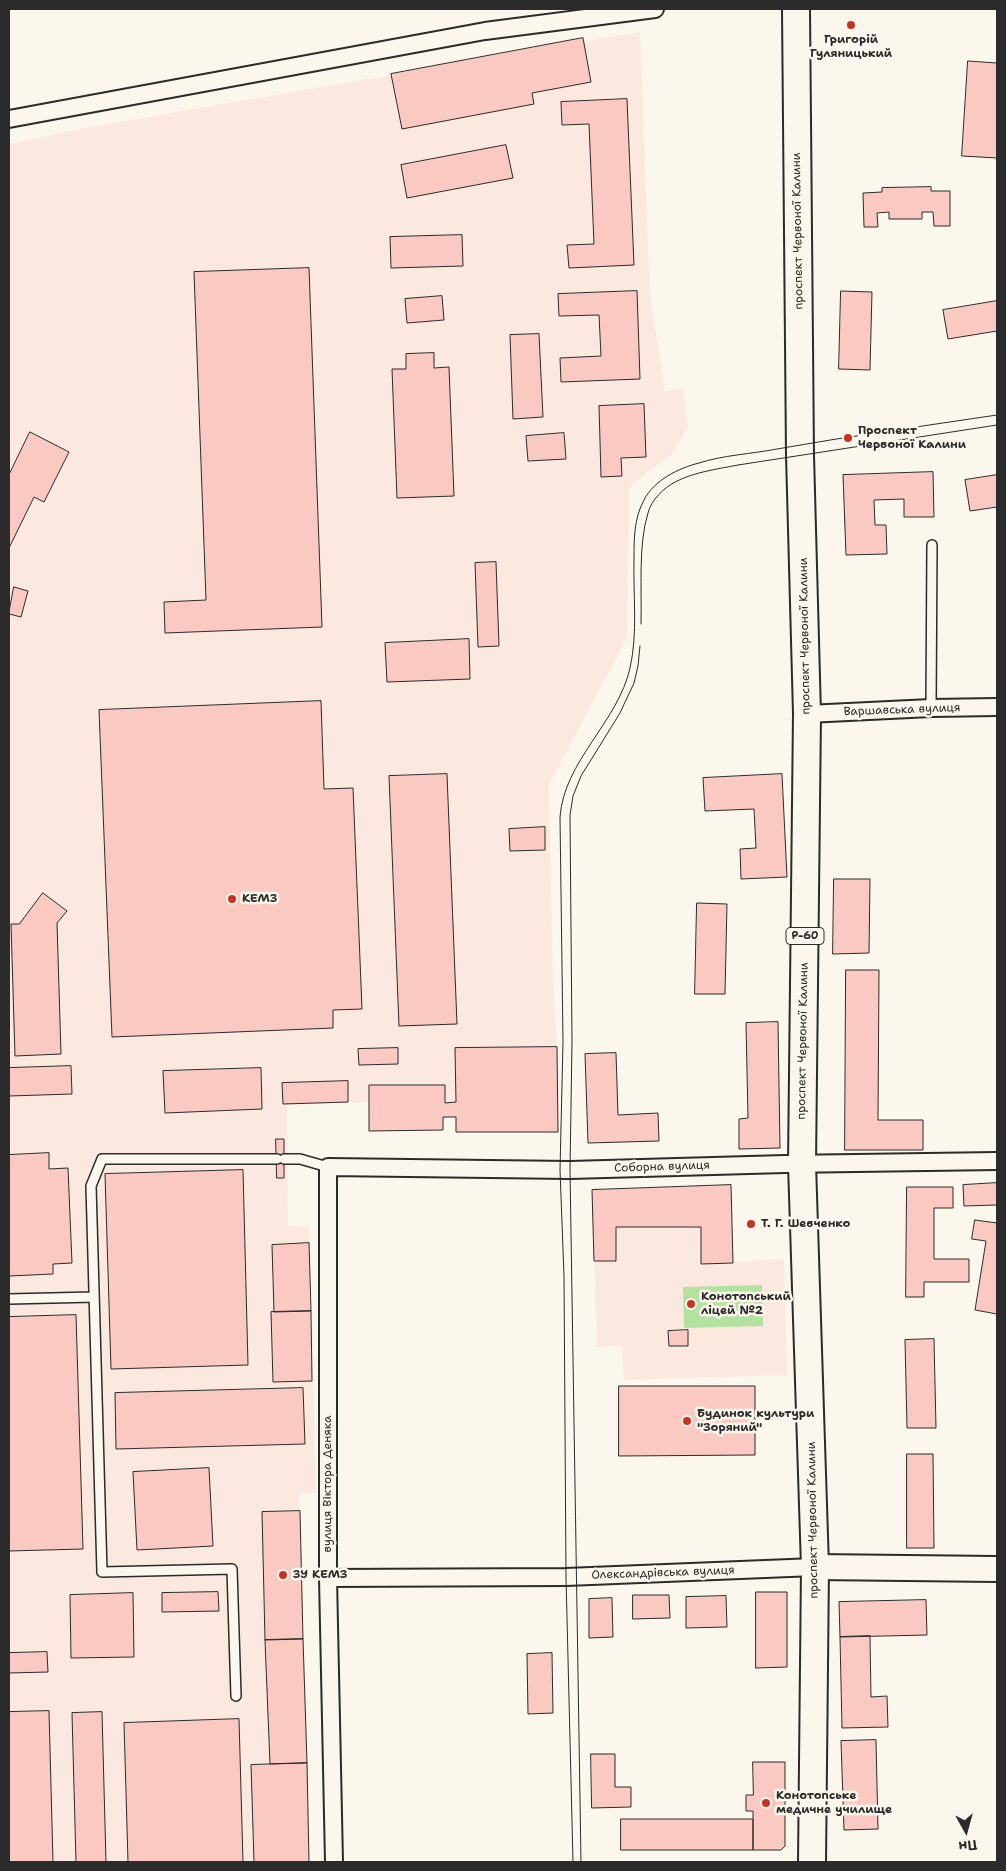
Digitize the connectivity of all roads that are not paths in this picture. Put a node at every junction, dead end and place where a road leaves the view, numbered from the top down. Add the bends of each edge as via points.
1 (655, 9) edge
2 (796, 9) edge
3 (9, 120) edge
4 (932, 545) dead end
5 (997, 707) edge
6 (931, 708) junction
7 (807, 714) junction
8 (997, 1161) edge
9 (802, 1164) junction
10 (328, 1167) junction
11 (94, 1297) junction
12 (9, 1299) edge
13 (815, 1568) junction
14 (997, 1569) edge
15 (328, 1578) junction
16 (236, 1696) dead end
17 (334, 1862) edge
18 (812, 1862) edge

1 - 3 street via 485,31
2 - 7 main road, проспект Червоної Калини / Р-60 via 800,455
4 - 6 lane
5 - 6 street, Варшавська вулиця
6 - 7 street, Варшавська вулиця
7 - 9 main road, проспект Червоної Калини / Р-60
8 - 9 street, Соборна вулиця
9 - 10 street, Соборна вулиця via 570,1170
9 - 13 main road, проспект Червоної Калини / Р-60
10 - 11 lane via 300,1159 102,1159 91,1186
10 - 15 street, вулиця Віктора Деняка
11 - 12 lane
11 - 16 lane via 102,1572 232,1569
13 - 14 main road, Олександрівська вулиця
13 - 15 street, Олександрівська вулиця via 566,1577
13 - 18 main road, проспект Червоної Калини / Р-60
15 - 17 street, вулиця Віктора Деняка

